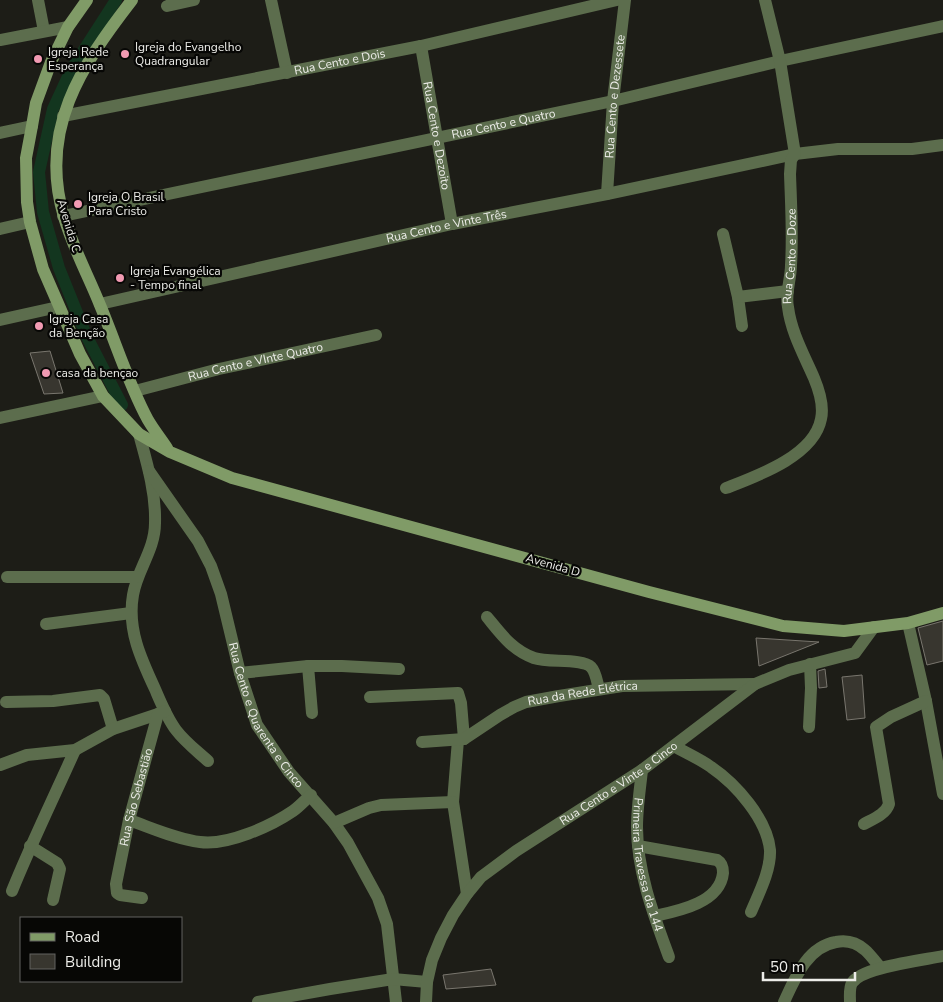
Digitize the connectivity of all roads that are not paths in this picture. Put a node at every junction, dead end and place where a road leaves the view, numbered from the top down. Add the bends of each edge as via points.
1 (38, 0) edge
2 (87, 0) edge
3 (132, 0) edge
4 (194, 0) edge
5 (271, 0) edge
6 (617, 0) edge
7 (624, 0) edge
8 (765, 0) edge
9 (167, 6) dead end
10 (943, 26) edge
11 (68, 27) junction
12 (44, 31) junction
13 (0, 40) edge
14 (421, 46) junction
15 (780, 61) junction
16 (287, 74) junction
17 (613, 101) junction
18 (63, 116) junction
19 (32, 126) junction
20 (0, 133) edge
21 (436, 139) junction
22 (943, 145) edge
23 (795, 154) junction
24 (607, 194) junction
25 (63, 216) junction
26 (30, 222) junction
27 (452, 224) junction
28 (0, 229) edge
29 (723, 234) dead end
30 (788, 291) junction
31 (738, 297) junction
32 (100, 304) junction
33 (58, 307) junction
34 (0, 320) edge
35 (742, 326) dead end
36 (376, 335) dead end
37 (135, 391) junction
38 (103, 396) junction
39 (0, 418) edge
40 (139, 434) junction
41 (170, 452) junction
42 (149, 472) junction
43 (726, 488) dead end
44 (7, 577) dead end
45 (137, 577) junction
46 (131, 613) junction
47 (943, 613) edge
48 (487, 617) dead end
49 (908, 623) junction
50 (46, 624) dead end
51 (874, 626) junction
52 (810, 664) junction
53 (308, 666) junction
54 (399, 669) dead end
55 (240, 673) junction
56 (756, 684) junction
57 (600, 689) junction
58 (370, 697) dead end
59 (926, 701) junction
60 (6, 702) dead end
61 (161, 712) junction
62 (312, 713) dead end
63 (809, 727) dead end
64 (113, 730) junction
65 (461, 740) junction
66 (422, 742) dead end
67 (674, 746) junction
68 (75, 750) junction
69 (208, 761) dead end
70 (0, 765) edge
71 (941, 768) edge
72 (642, 770) junction
73 (943, 794) edge
74 (311, 795) junction
75 (453, 802) junction
76 (129, 820) junction
77 (334, 822) junction
78 (864, 824) dead end
79 (30, 846) junction
80 (638, 846) junction
81 (12, 892) dead end
82 (467, 894) junction
83 (142, 898) dead end
84 (53, 900) dead end
85 (751, 912) dead end
86 (655, 916) junction
87 (943, 956) edge
88 (669, 957) dead end
89 (880, 968) junction
90 (393, 979) junction
91 (427, 982) junction
92 (258, 1002) edge
93 (396, 1002) edge
94 (426, 1002) edge
95 (784, 1002) edge
96 (850, 1002) edge

1 - 12 street
2 - 11 main road, Avenida D
3 - 18 main road, Avenida C via 95,50 72,90
4 - 9 street
5 - 16 street
6 - 14 street, Rua Cento e Dois
7 - 17 street, Rua Cento e Dezessete
8 - 15 street, Rua Cento e Doze
10 - 15 street, Rua Cento e Quatro
11 - 12 street
11 - 19 main road, Avenida D via 36,103
12 - 13 street
14 - 16 street, Rua Cento e Dois
14 - 21 street, Rua Cento e Dezoito
15 - 17 street, Rua Cento e Quatro
15 - 23 street, Rua Cento e Doze
16 - 18 street, Rua Cento e Dois
17 - 21 street, Rua Cento e Quatro
17 - 24 street, Rua Cento e Dezessete
18 - 25 main road, Avenida C via 56,161
19 - 20 street
19 - 26 main road, Avenida D via 26,158
21 - 25 street, Rua Cento e Quatro
21 - 27 street, Rua Cento e Dezoito
22 - 23 street, Rua Cento e Vinte Três
23 - 24 street, Rua Cento e Vinte Três
23 - 30 street, Rua Cento e Doze via 790,174 792,257
24 - 27 street, Rua Cento e Vinte Três
25 - 32 main road, Avenida C
26 - 28 street
26 - 33 main road, Avenida D
27 - 32 street, Rua Cento e Vinte Três
29 - 31 street
30 - 31 street
30 - 43 street, Rua Cento e Doze via 788,309 796,338 815,380 822,408 821,419 808,444 796,453 758,476
31 - 35 street
32 - 37 main road, Avenida C
33 - 34 street
33 - 38 main road, Avenida D
36 - 37 street, Rua Cento e VInte Quatro
37 - 41 main road, Avenida C via 148,421
38 - 39 street
38 - 40 main road, Avenida D
40 - 41 main road, Avenida D
40 - 42 street
41 - 51 main road, Avenida D via 232,478 783,626 844,631
42 - 45 street via 155,525 153,542
42 - 55 street, Rua Cento e Quarenta e Cinco via 198,541 211,566 223,600
44 - 45 street
45 - 46 street
46 - 50 street
46 - 61 street via 140,655
47 - 49 main road, Avenida D
48 - 57 street via 514,648 526,655 549,662 587,664 593,668
49 - 51 main road, Avenida D
49 - 59 street
51 - 52 street, Rua Cento e Vinte e Cinco via 855,653
52 - 56 street, Rua Cento e Vinte e Cinco
52 - 63 street
53 - 54 street
53 - 55 street
53 - 62 street
55 - 74 street, Rua Cento e Quarenta e Cinco via 257,725 267,743
56 - 57 street, Rua da Rede Elétrica
56 - 67 street, Rua Cento e Vinte e Cinco
57 - 65 street, Rua da Rede Elétrica via 526,702 500,714
58 - 65 street via 458,693
59 - 71 street
59 - 78 street via 876,727 889,804 884,812
60 - 64 street via 100,695
61 - 64 street
61 - 69 street
61 - 76 street, Rua São Sebastião
64 - 68 street
65 - 66 street
65 - 75 street
67 - 72 street, Rua Cento e Vinte e Cinco
67 - 85 street via 711,767 755,810 770,849 769,862
68 - 70 street via 27,755
68 - 79 street
71 - 73 street
72 - 80 street, Primeira Travessa da 144
72 - 82 street, Rua Cento e Vinte e Cinco via 516,851 481,877
74 - 76 street via 279,819 215,842 193,841
74 - 77 street, Rua Cento e Quarenta e Cinco
75 - 77 street via 382,805
75 - 82 street
76 - 83 street, Rua São Sebastião via 116,890 120,895
77 - 90 street, Rua Cento e Quarenta e Cinco via 378,898 387,924
79 - 81 street
79 - 84 street via 59,866
80 - 86 street, Primeira Travessa da 144
80 - 86 street via 717,860 723,867 718,886 705,899 680,911
82 - 91 street, Rua Cento e Vinte e Cinco via 441,938
86 - 88 street, Primeira Travessa da 144
87 - 89 street
89 - 95 street via 856,944 845,941 828,944 805,961
89 - 96 street via 854,979 850,985
90 - 91 street
90 - 92 street
90 - 93 street, Rua Cento e Quarenta e Cinco
91 - 94 street, Rua Cento e Vinte e Cinco

